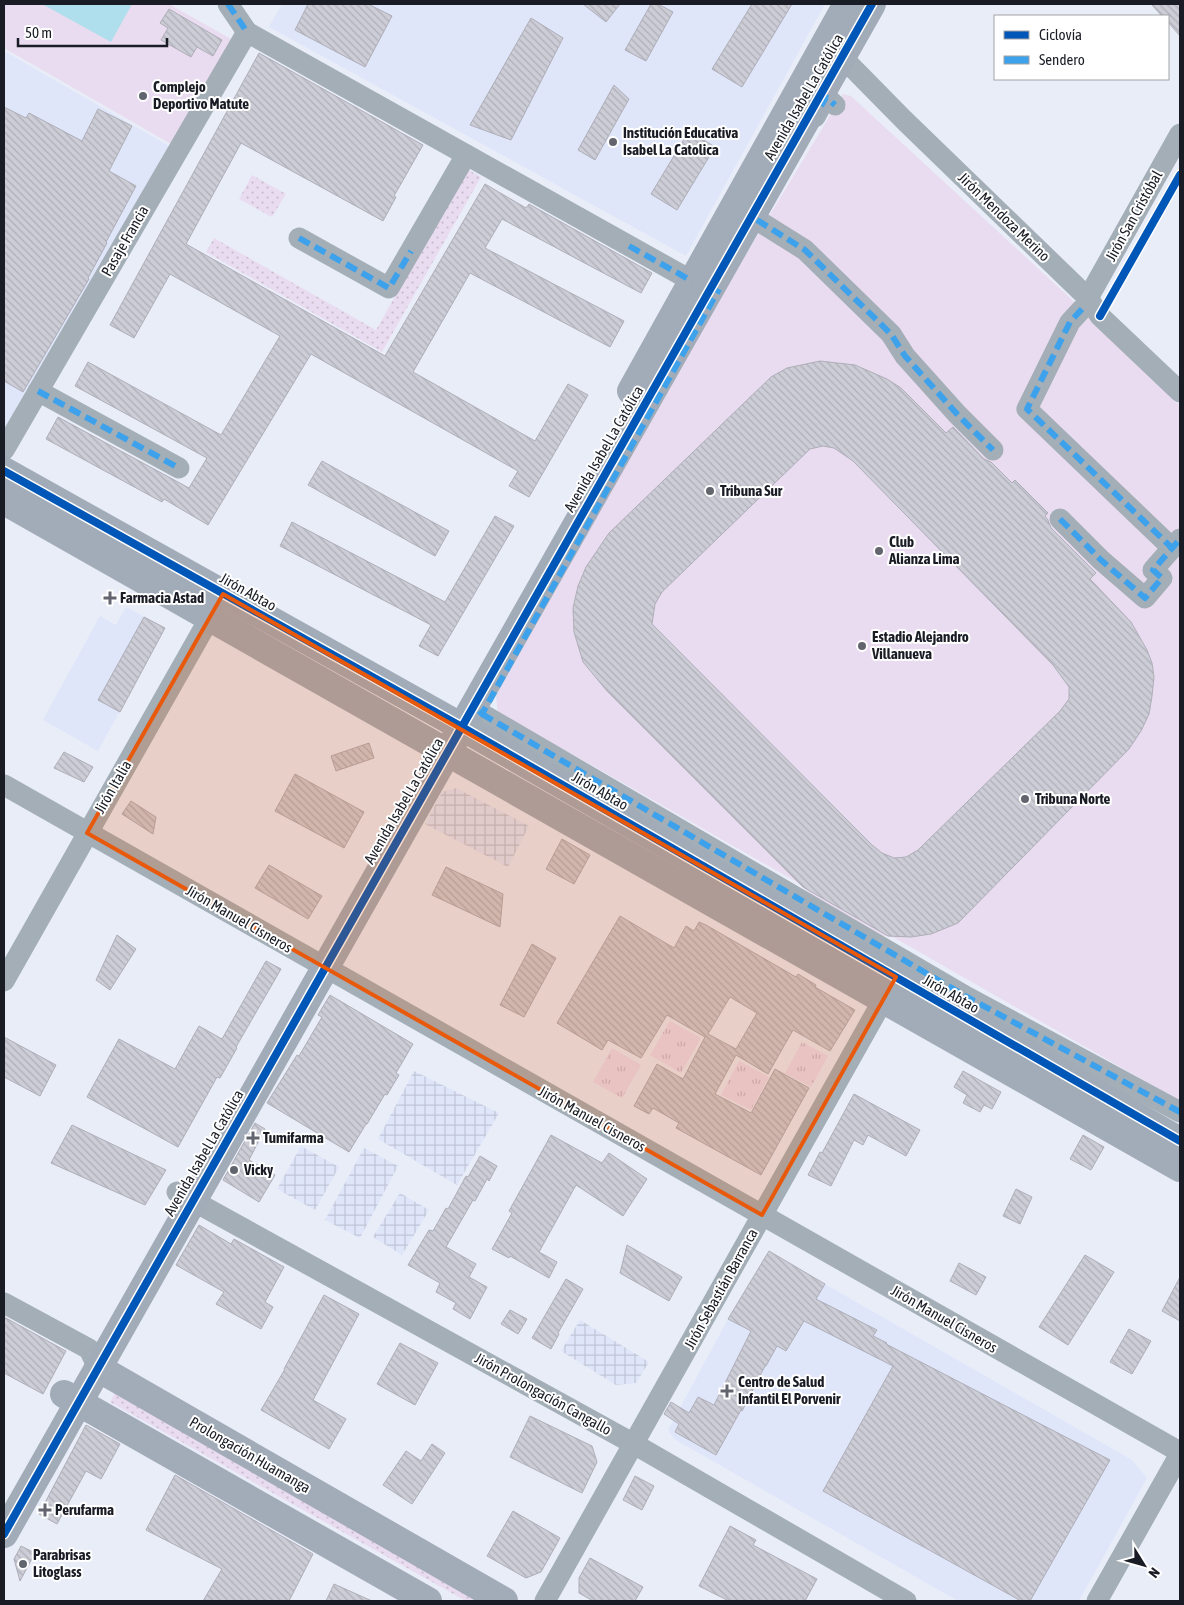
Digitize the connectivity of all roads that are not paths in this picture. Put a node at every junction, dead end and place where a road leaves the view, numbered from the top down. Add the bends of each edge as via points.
1 (228, 4) edge
2 (847, 4) edge
3 (872, 4) edge
4 (247, 32) junction
5 (833, 52) junction
6 (835, 105) dead end
7 (1180, 134) edge
8 (466, 155) junction
9 (757, 220) junction
10 (299, 238) dead end
11 (692, 281) junction
12 (1085, 304) junction
13 (38, 391) junction
14 (1180, 392) edge
15 (4, 450) edge
16 (993, 450) dead end
17 (179, 468) dead end
18 (4, 471) edge
19 (4, 501) edge
20 (1060, 519) dead end
21 (1176, 544) edge
22 (223, 594) junction
23 (209, 618) junction
24 (466, 717) junction
25 (439, 748) junction
26 (4, 785) edge
27 (87, 833) junction
28 (318, 964) junction
29 (4, 980) edge
30 (890, 989) junction
31 (1180, 1112) edge
32 (1180, 1141) edge
33 (1180, 1168) edge
34 (185, 1196) junction
35 (762, 1215) junction
36 (4, 1303) edge
37 (93, 1359) junction
38 (71, 1398) junction
39 (634, 1444) junction
40 (1180, 1453) edge
41 (4, 1502) edge
42 (4, 1534) edge
43 (428, 1601) edge
44 (504, 1601) edge
45 (545, 1601) edge
46 (906, 1601) edge
47 (1096, 1601) edge

1 - 4 street
2 - 5 street, Avenida Isabel La Católica
3 - 5 street, Avenida Isabel La Católica
4 - 8 street
4 - 13 street, Pasaje Francia
5 - 11 street, Avenida Isabel La Católica
5 - 12 street, Jirón Mendoza Merino
5 - 24 street, Avenida Isabel La Católica
6 - 9 street via 826,97
7 - 12 street, Jirón San Cristóbal
8 - 10 street via 389,288
8 - 11 street
9 - 16 street via 805,250 891,334 905,356
9 - 24 street
11 - 24 street, Avenida Isabel La Católica
12 - 14 street, Jirón Mendoza Merino
12 - 21 street, Jirón San Cristóbal via 1070,322 1027,408
13 - 15 street, Pasaje Francia
13 - 17 street
18 - 22 street, Jirón Abtao
19 - 23 street, Jirón Abtao
20 - 21 street via 1100,560 1145,598 1162,578 1153,570
22 - 23 street, Jirón Italia
22 - 24 street, Jirón Abtao
23 - 25 street, Jirón Abtao
23 - 27 street, Jirón Italia
24 - 25 street, Avenida Isabel La Católica
24 - 30 street, Jirón Abtao
24 - 31 street
25 - 28 street, Avenida Isabel La Católica
25 - 30 street, Jirón Abtao
26 - 27 street, Jirón Manuel Cisneros
27 - 28 street, Jirón Manuel Cisneros
27 - 29 street, Jirón Italia
28 - 34 street, Avenida Isabel La Católica
28 - 35 street, Jirón Manuel Cisneros
30 - 32 street, Jirón Abtao
30 - 33 street, Jirón Abtao
30 - 35 street, Jirón Sebastián Barranca
34 - 37 street, Avenida Isabel La Católica
34 - 39 street, Jirón Prolongación Cangallo
35 - 39 street, Jirón Sebastián Barranca
35 - 40 street, Jirón Manuel Cisneros
36 - 37 street, Prolongación Huamanga
37 - 38 street, Avenida Isabel La Católica
37 - 44 street, Prolongación Huamanga
38 - 41 street, Avenida Isabel La Católica
38 - 42 street, Avenida Isabel La Católica
38 - 43 street
39 - 45 street, Jirón Sebastián Barranca
39 - 46 street, Jirón Prolongación Cangallo
40 - 47 street

